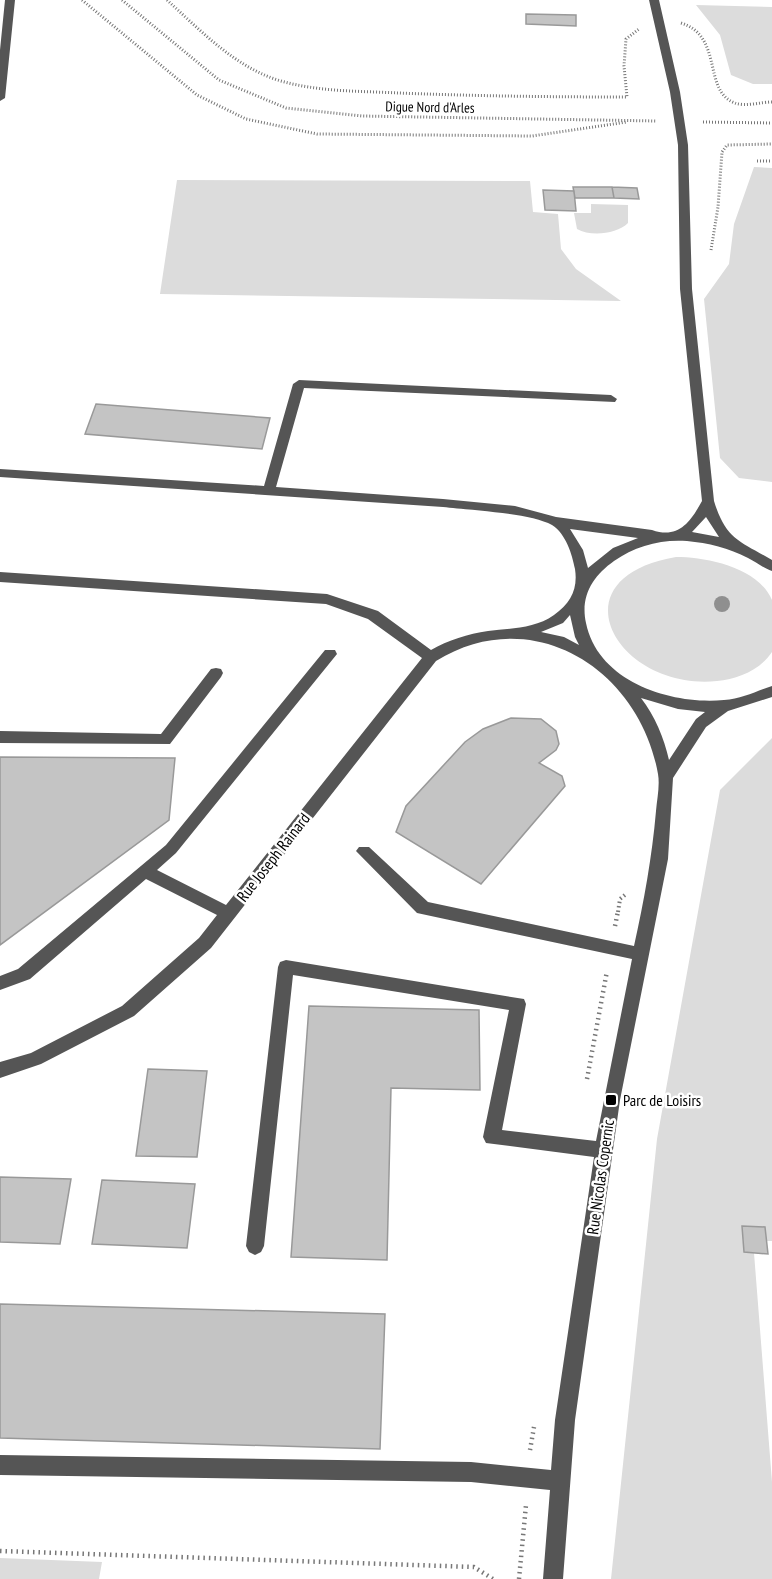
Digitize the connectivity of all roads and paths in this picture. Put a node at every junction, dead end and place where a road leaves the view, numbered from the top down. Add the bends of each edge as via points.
1 (10, 0) edge
2 (82, 0) edge
3 (122, 0) edge
4 (167, 0) edge
5 (654, 0) edge
6 (657, 22) junction
7 (0, 98) edge
8 (772, 102) edge
9 (641, 120) junction
10 (679, 121) junction
11 (772, 123) edge
12 (772, 144) edge
13 (757, 161) dead end
14 (772, 161) edge
15 (687, 289) junction
16 (611, 399) dead end
17 (0, 473) edge
18 (269, 491) junction
19 (708, 501) junction
20 (556, 522) junction
21 (675, 536) junction
22 (733, 545) junction
23 (772, 553) edge
24 (756, 555) junction
25 (772, 566) edge
26 (0, 577) edge
27 (581, 591) junction
28 (524, 634) junction
29 (330, 654) dead end
30 (431, 657) junction
31 (598, 662) junction
32 (216, 673) dead end
33 (619, 680) junction
34 (772, 691) edge
35 (724, 706) junction
36 (0, 737) edge
37 (666, 777) junction
38 (364, 851) dead end
39 (144, 872) junction
40 (228, 913) junction
41 (640, 954) junction
42 (0, 983) edge
43 (0, 1070) edge
44 (604, 1150) junction
45 (255, 1246) dead end
46 (0, 1465) edge
47 (561, 1481) junction
48 (0, 1551) edge
49 (493, 1579) edge
50 (553, 1579) edge

1 - 7 street
2 - 9 path via 197,95 246,119 317,134 532,136
3 - 9 path, Digue Nord d'Arles via 219,80 286,108 362,116
4 - 6 path via 216,45 281,81 337,90 491,97 627,97 626,39 636,30
5 - 6 street
6 - 8 path via 685,23 697,29 705,40 723,95 734,103
6 - 10 street
9 - 10 path, Digue Nord d'Arles
10 - 11 path, Digue Nord d'Arles
10 - 15 street
12 - 15 path via 727,145 722,152 710,254
13 - 14 path
15 - 19 street
16 - 18 street via 300,384
17 - 18 street
18 - 20 street via 443,503 515,511
19 - 21 street via 698,520
19 - 22 street via 714,522
20 - 21 street
20 - 27 street via 571,535 580,559
21 - 22 street
21 - 27 street via 637,543 609,556 594,569
22 - 24 street
23 - 24 street
24 - 25 street
26 - 30 street via 327,599 373,615
27 - 28 street via 558,619
27 - 31 street via 577,614 580,630
28 - 30 street, Rue Joseph Rainard via 480,636 448,645
28 - 31 street via 559,641
29 - 39 street via 171,849
30 - 40 street, Rue Joseph Rainard
31 - 33 street
32 - 36 street via 165,740
33 - 35 street via 679,704
33 - 37 street via 644,712 658,744
34 - 35 street
35 - 37 street via 701,723
37 - 41 street, Rue Nicolas Copernic via 660,859
38 - 41 street via 423,908
39 - 40 street
39 - 42 street via 24,974
40 - 43 street, Rue Joseph Rainard via 205,943 128,1011 35,1059
41 - 44 street, Rue Nicolas Copernic
44 - 45 street via 492,1137 518,1004 286,967
44 - 47 street, Rue Nicolas Copernic via 565,1420
46 - 47 street via 471,1472
47 - 50 street, Rue Nicolas Copernic
48 - 49 path via 474,1567

